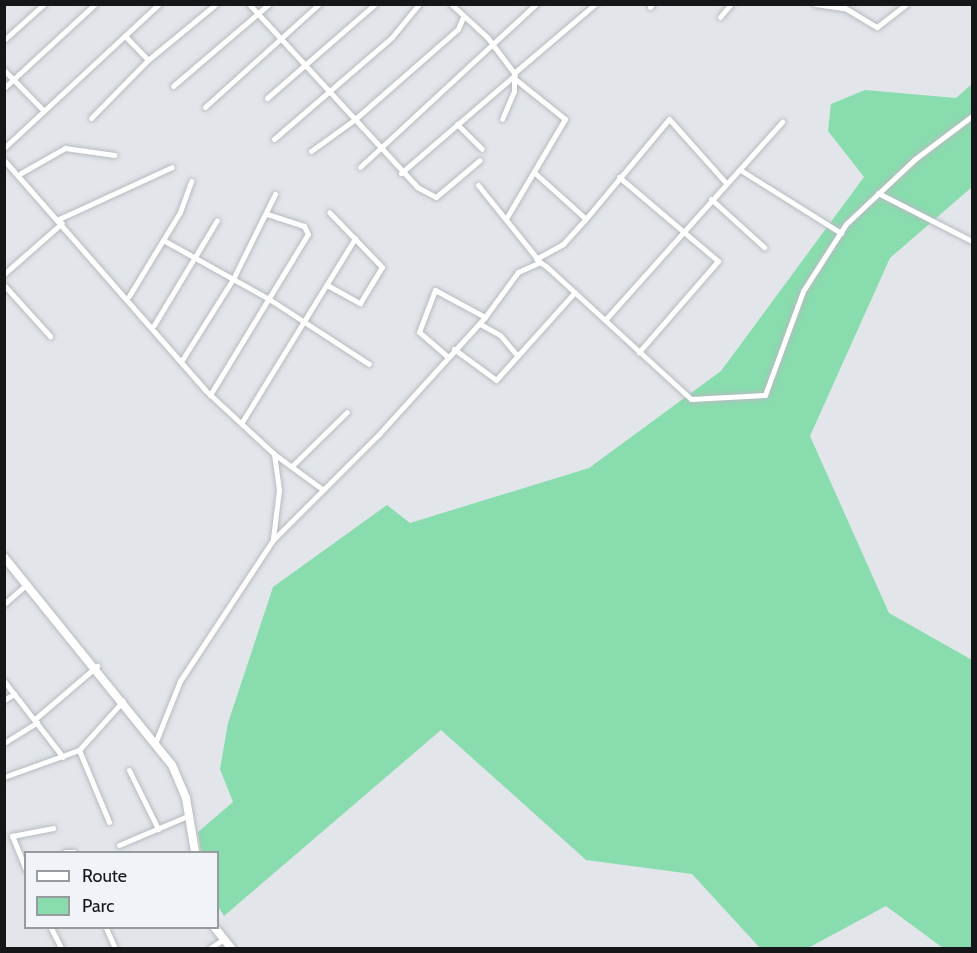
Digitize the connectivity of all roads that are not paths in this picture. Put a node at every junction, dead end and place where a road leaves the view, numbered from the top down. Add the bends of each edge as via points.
1 (44, 4) edge
2 (95, 4) edge
3 (159, 4) edge
4 (216, 4) edge
5 (249, 4) edge
6 (269, 4) edge
7 (319, 4) edge
8 (375, 4) edge
9 (419, 4) edge
10 (451, 4) edge
11 (536, 4) edge
12 (595, 4) edge
13 (731, 4) edge
14 (815, 4) edge
15 (906, 4) edge
16 (841, 6) edge
17 (257, 15) junction
18 (464, 17) junction
19 (720, 17) dead end
20 (125, 36) junction
21 (4, 40) edge
22 (280, 40) junction
23 (492, 44) junction
24 (148, 60) junction
25 (303, 67) junction
26 (4, 70) edge
27 (515, 76) junction
28 (13, 79) junction
29 (172, 86) dead end
30 (4, 87) edge
31 (327, 92) junction
32 (267, 98) dead end
33 (205, 107) dead end
34 (44, 111) junction
35 (972, 116) edge
36 (91, 118) dead end
37 (502, 119) dead end
38 (354, 120) junction
39 (782, 122) dead end
40 (458, 124) junction
41 (274, 140) dead end
42 (4, 148) edge
43 (378, 148) junction
44 (482, 149) dead end
45 (310, 151) dead end
46 (115, 155) dead end
47 (4, 160) edge
48 (480, 160) dead end
49 (172, 167) dead end
50 (360, 167) dead end
51 (742, 171) junction
52 (21, 173) junction
53 (400, 173) junction
54 (536, 174) junction
55 (619, 177) junction
56 (191, 181) dead end
57 (726, 183) junction
58 (478, 185) dead end
59 (878, 193) junction
60 (275, 194) dead end
61 (711, 199) junction
62 (329, 212) dead end
63 (266, 214) junction
64 (507, 218) junction
65 (586, 219) junction
66 (217, 220) dead end
67 (61, 221) junction
68 (684, 231) junction
69 (841, 233) junction
70 (355, 238) junction
71 (163, 240) junction
72 (972, 241) edge
73 (764, 247) dead end
74 (195, 259) junction
75 (538, 261) junction
76 (4, 274) edge
77 (233, 279) junction
78 (4, 285) edge
79 (327, 285) junction
80 (575, 292) junction
81 (129, 296) junction
82 (269, 298) junction
83 (485, 318) junction
84 (605, 320) junction
85 (304, 323) junction
86 (480, 324) junction
87 (153, 325) junction
88 (50, 336) dead end
89 (454, 349) junction
90 (639, 352) junction
91 (517, 356) junction
92 (448, 357) junction
93 (182, 360) junction
94 (369, 364) dead end
95 (210, 395) junction
96 (347, 412) dead end
97 (242, 422) junction
98 (274, 454) junction
99 (292, 466) junction
100 (322, 489) junction
101 (273, 540) junction
102 (4, 557) edge
103 (27, 584) junction
104 (4, 604) edge
105 (97, 666) junction
106 (4, 681) edge
107 (14, 694) junction
108 (4, 700) edge
109 (124, 700) junction
110 (36, 720) junction
111 (156, 741) junction
112 (4, 743) edge
113 (79, 750) junction
114 (63, 757) junction
115 (129, 770) dead end
116 (4, 777) edge
117 (190, 815) junction
118 (109, 822) dead end
119 (53, 828) dead end
120 (158, 829) junction
121 (119, 845) dead end
122 (195, 851) edge
123 (24, 865) edge
124 (52, 929) edge
125 (107, 929) edge
126 (216, 929) edge
127 (224, 939) junction
128 (61, 948) edge
129 (115, 948) edge
130 (210, 948) edge
131 (231, 948) edge

1 - 21 street
2 - 28 street
3 - 20 street
4 - 24 street
5 - 17 street
6 - 17 street
7 - 22 street
8 - 25 street
9 - 31 street via 392,37
10 - 18 street
11 - 23 street
12 - 27 street
13 - 19 street
14 - 16 street
15 - 16 street via 877,27
17 - 22 street
17 - 29 street
18 - 23 street
18 - 38 street via 458,29
20 - 24 street
20 - 34 street
22 - 25 street
22 - 33 street
23 - 27 street
23 - 43 street
24 - 36 street
25 - 31 street
25 - 32 street
26 - 28 street
27 - 37 street
27 - 40 street
27 - 54 street via 565,119
28 - 30 street
28 - 34 street
31 - 38 street
31 - 41 street
34 - 42 street
35 - 59 street
38 - 43 street
38 - 45 street
39 - 51 street
40 - 44 street
40 - 53 street
43 - 50 street
43 - 53 street
46 - 52 street via 65,148
47 - 52 street
48 - 53 street via 436,197
49 - 67 street
51 - 57 street
51 - 69 street
52 - 67 street
54 - 64 street
54 - 65 street
55 - 57 street via 672,118
55 - 65 street
55 - 68 street
56 - 71 street
57 - 61 street
58 - 64 street
59 - 69 street
59 - 72 street
60 - 63 street
61 - 68 street
61 - 73 street
62 - 70 street
63 - 77 street
63 - 82 street via 304,226 308,234
64 - 75 street
65 - 75 street via 563,244
66 - 74 street
67 - 76 street
67 - 81 street
68 - 84 street
68 - 90 street via 717,263
69 - 90 street via 803,291 765,395 691,399
70 - 79 street
70 - 79 street via 379,259 378,276 360,303
71 - 74 street
71 - 81 street
74 - 77 street
74 - 87 street
75 - 80 street
75 - 83 street via 518,272
77 - 82 street
77 - 93 street
78 - 88 street
79 - 85 street
80 - 84 street
80 - 91 street
81 - 87 street
82 - 85 street
82 - 95 street
83 - 86 street
83 - 92 street via 435,290 421,316 419,332
84 - 90 street
85 - 94 street
85 - 97 street
86 - 89 street
86 - 91 street via 500,335
87 - 93 street
89 - 91 street via 492,380
89 - 92 street
92 - 100 street
93 - 95 street
95 - 97 street
96 - 99 street
97 - 98 street
98 - 99 street
98 - 101 street via 279,490
99 - 100 street
100 - 101 street
101 - 111 street via 180,681
102 - 103 main road
103 - 104 street
103 - 105 main road
105 - 109 main road
105 - 110 street
106 - 107 street
107 - 108 street
107 - 110 street
109 - 111 main road
109 - 113 street
110 - 112 street
110 - 114 street
111 - 117 main road via 181,783
113 - 114 street
113 - 118 street
114 - 116 street
115 - 120 street
117 - 120 street
117 - 122 main road
119 - 123 street via 12,836
120 - 121 street
124 - 128 street
125 - 129 street
126 - 127 main road
127 - 130 street
127 - 131 main road

